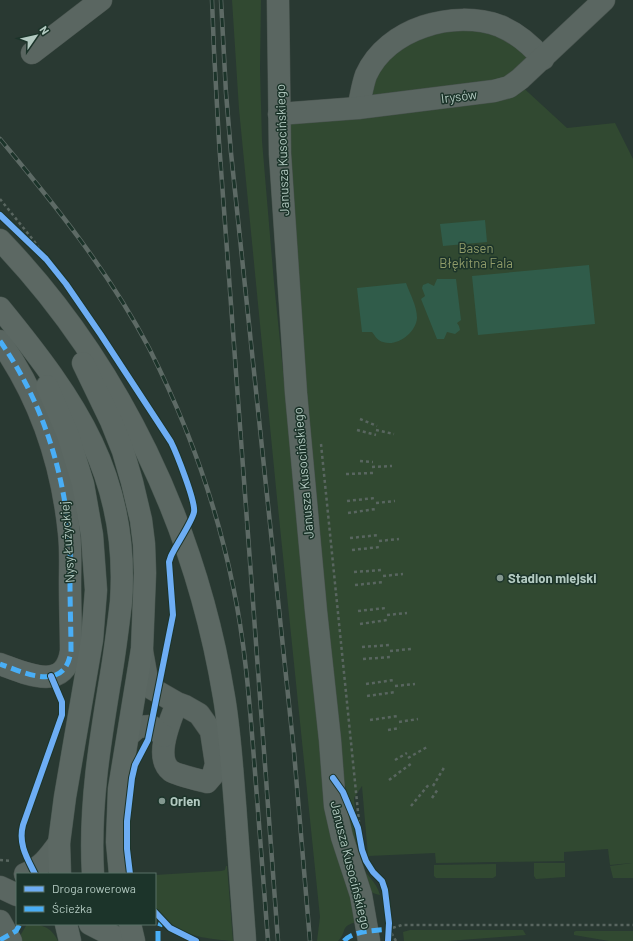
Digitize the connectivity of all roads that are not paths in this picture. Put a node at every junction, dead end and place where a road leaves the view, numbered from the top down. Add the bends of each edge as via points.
1 (101, 0) edge
2 (278, 0) edge
3 (604, 0) edge
4 (32, 53) dead end
5 (543, 59) junction
6 (358, 108) junction
7 (279, 114) junction
8 (0, 240) edge
9 (56, 305) junction
10 (0, 308) edge
11 (9, 336) edge
12 (142, 650) junction
13 (0, 664) edge
14 (177, 703) junction
15 (129, 735) junction
16 (164, 736) junction
17 (59, 843) junction
18 (27, 873) edge
19 (60, 873) edge
20 (93, 873) edge
21 (120, 873) edge
22 (16, 875) edge
23 (0, 877) edge
24 (0, 887) edge
25 (16, 895) edge
26 (0, 921) edge
27 (66, 925) edge
28 (92, 925) edge
29 (130, 925) edge
30 (378, 940) edge
31 (11, 941) edge
32 (70, 941) edge
33 (123, 941) edge
34 (134, 941) edge
35 (245, 941) edge

1 - 4 street
2 - 7 street, Janusza Kusocińskiego
3 - 5 street, Irysów
5 - 6 street, Irysów via 509,87 494,91
5 - 6 street via 518,36 498,26 472,20 430,25 402,36 378,57 366,76
6 - 7 street, Irysów
7 - 30 street, Janusza Kusocińskiego via 296,393 335,806 342,837
8 - 9 main road
9 - 12 main road via 123,451 132,482 144,544
9 - 35 main road via 111,384 153,463 186,544 204,603 224,698 230,741
10 - 11 main road
11 - 13 street, Nysy Łużyckiej via 16,363 39,412 57,464 66,504 70,547 71,651 63,669 44,678
11 - 17 main road via 33,358 57,407 83,484 94,556 96,590 92,640
11 - 20 main road via 57,381 80,418 109,486 116,512 123,574 93,808
12 - 14 street via 151,688
12 - 15 main road
14 - 16 street
14 - 16 street via 199,714 211,731 216,764 213,775 207,782 172,772 164,761
15 - 16 street via 138,727 152,726
15 - 21 main road via 119,789 117,831
17 - 18 street via 49,858
17 - 19 main road
22 - 23 street
24 - 25 street
26 - 31 street
27 - 32 main road
28 - 33 main road
29 - 34 main road

